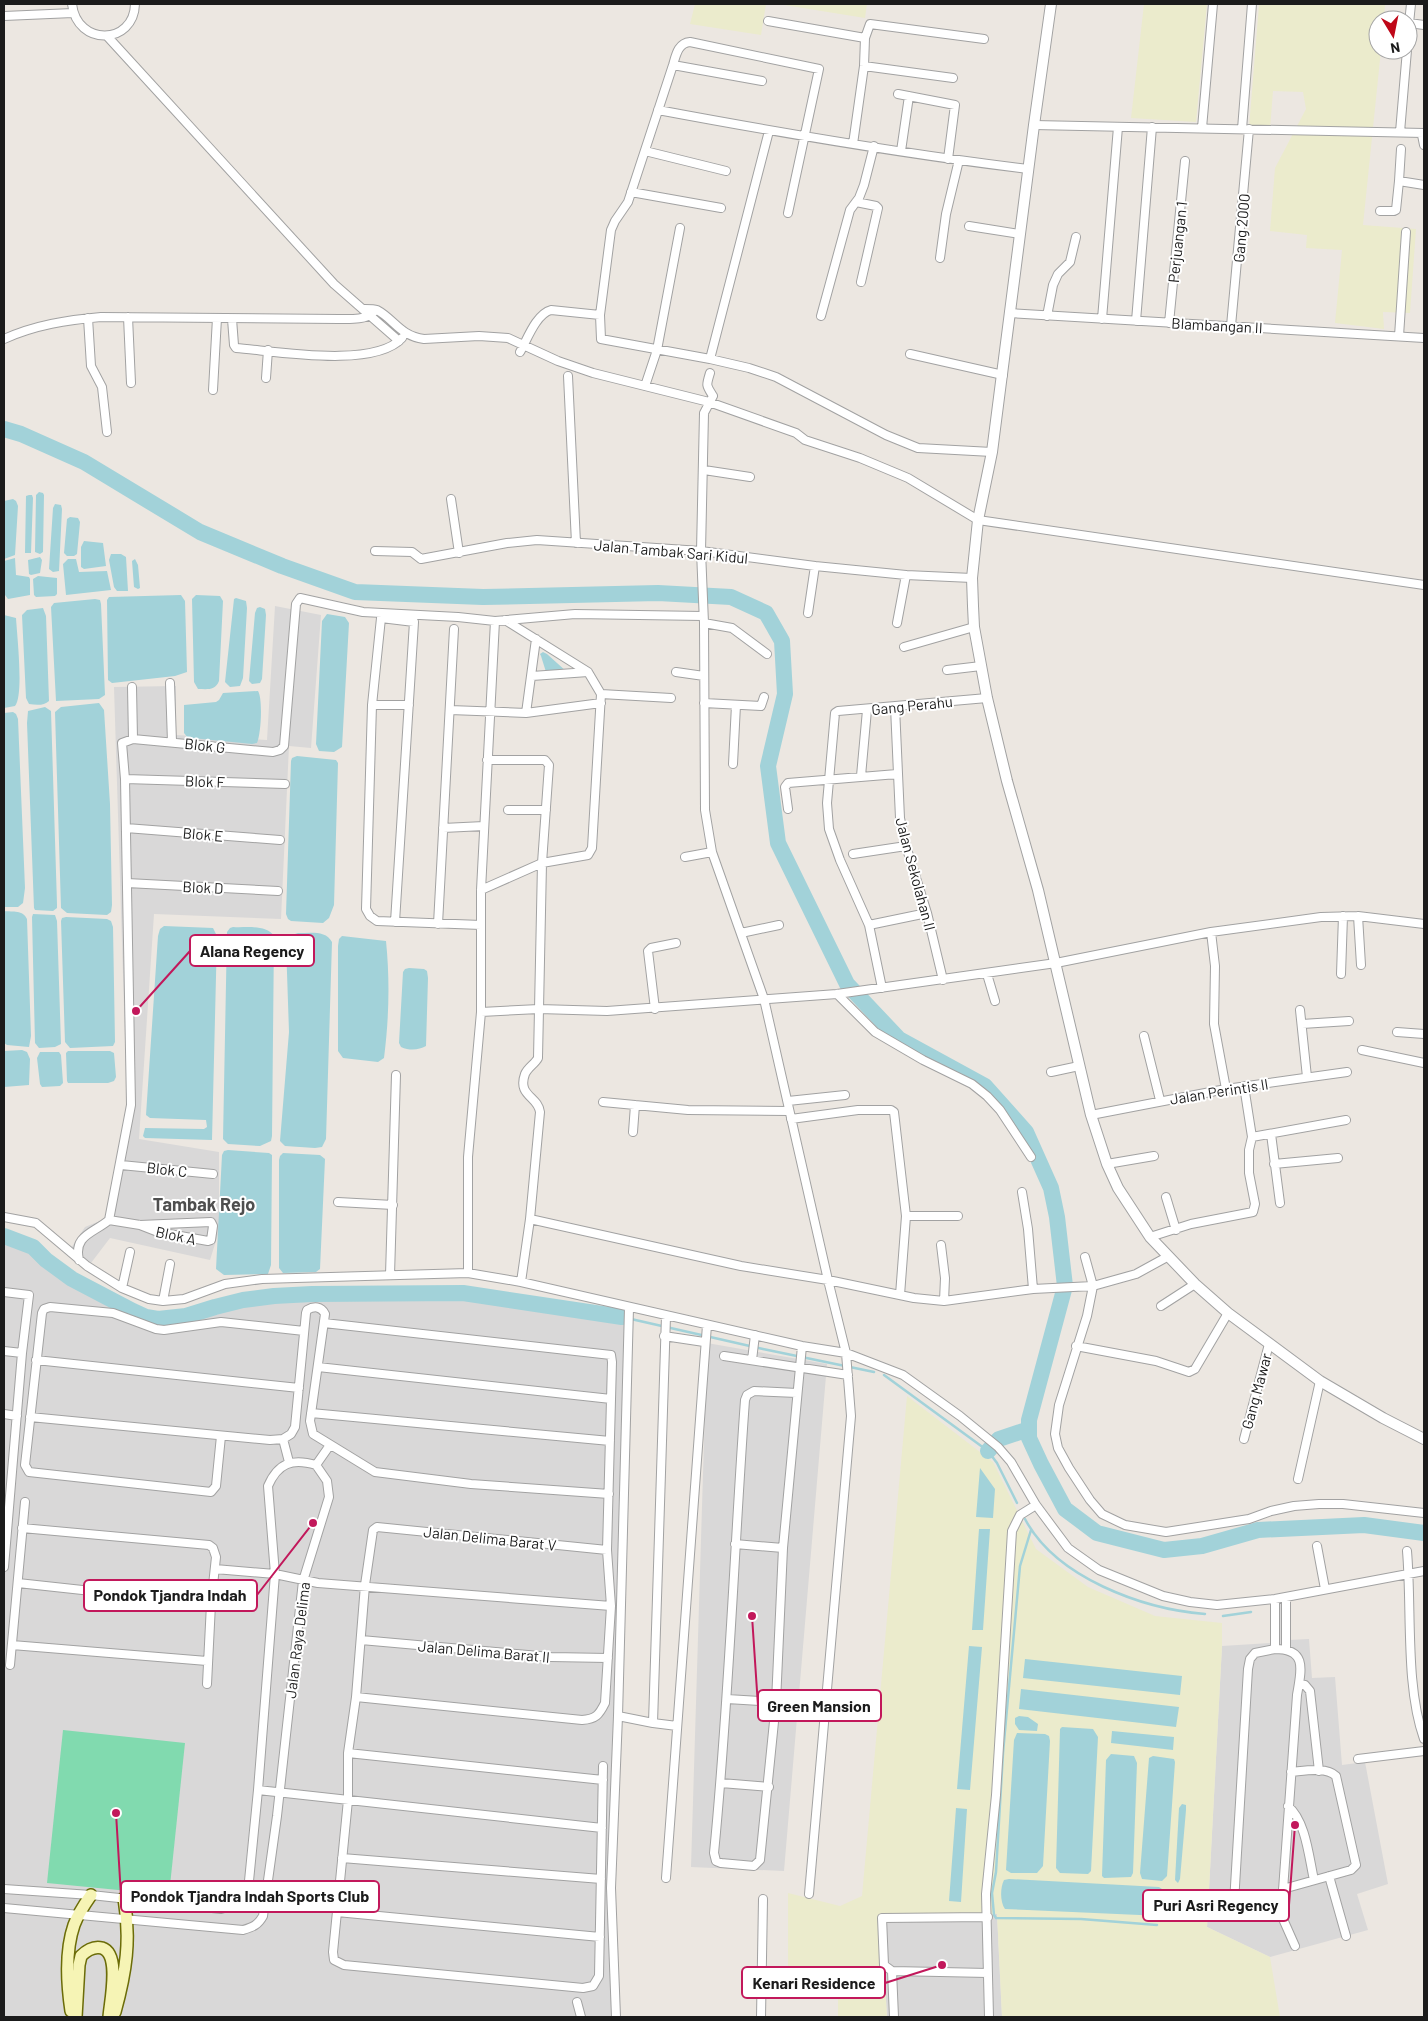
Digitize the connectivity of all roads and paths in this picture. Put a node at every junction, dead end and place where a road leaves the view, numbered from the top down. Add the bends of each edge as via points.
1 (72, 4) edge
2 (135, 4) edge
3 (1051, 4) edge
4 (1213, 4) edge
5 (1252, 4) edge
6 (73, 13) junction
7 (4, 16) edge
8 (768, 21) dead end
9 (106, 36) junction
10 (865, 38) junction
11 (984, 39) dead end
12 (1406, 60) edge
13 (673, 65) junction
14 (864, 66) junction
15 (953, 78) dead end
16 (762, 81) dead end
17 (898, 94) dead end
18 (909, 96) junction
19 (658, 110) junction
20 (1042, 125) junction
21 (1118, 127) junction
22 (1152, 127) junction
23 (1202, 128) junction
24 (1245, 129) junction
25 (769, 130) junction
26 (1400, 132) junction
27 (1423, 134) edge
28 (806, 136) junction
29 (853, 144) junction
30 (1424, 145) edge
31 (874, 146) junction
32 (1401, 149) dead end
33 (645, 151) junction
34 (901, 151) junction
35 (948, 159) junction
36 (959, 160) junction
37 (1185, 162) dead end
38 (1028, 169) junction
39 (726, 171) dead end
40 (1398, 181) junction
41 (1424, 185) edge
42 (631, 192) junction
43 (856, 202) junction
44 (721, 208) dead end
45 (1380, 211) dead end
46 (788, 213) dead end
47 (969, 226) dead end
48 (680, 228) dead end
49 (1406, 232) dead end
50 (1020, 234) junction
51 (1076, 237) dead end
52 (940, 258) dead end
53 (861, 282) dead end
54 (367, 313) junction
55 (600, 314) junction
56 (1018, 314) junction
57 (821, 316) dead end
58 (1047, 316) junction
59 (128, 317) junction
60 (88, 318) junction
61 (217, 318) junction
62 (232, 319) junction
63 (1102, 319) junction
64 (1136, 321) junction
65 (1169, 323) junction
66 (1232, 326) junction
67 (406, 333) junction
68 (1399, 336) junction
69 (450, 338) junction
70 (1424, 338) edge
71 (4, 339) edge
72 (399, 341) junction
73 (524, 344) junction
74 (451, 348) dead end
75 (268, 350) junction
76 (657, 350) junction
77 (520, 352) dead end
78 (910, 354) dead end
79 (710, 359) junction
80 (710, 373) dead end
81 (1003, 375) junction
82 (568, 376) dead end
83 (266, 378) dead end
84 (131, 383) dead end
85 (645, 386) junction
86 (213, 390) dead end
87 (709, 402) junction
88 (108, 432) dead end
89 (992, 452) junction
90 (704, 470) junction
91 (750, 477) dead end
92 (451, 499) dead end
93 (978, 520) junction
94 (576, 543) junction
95 (375, 551) dead end
96 (701, 551) junction
97 (459, 553) junction
98 (815, 566) junction
99 (906, 575) junction
100 (972, 578) junction
101 (1424, 585) edge
102 (808, 613) dead end
103 (703, 616) junction
104 (505, 620) junction
105 (495, 621) junction
106 (898, 623) dead end
107 (974, 627) junction
108 (454, 629) dead end
109 (536, 639) junction
110 (904, 647) dead end
111 (767, 654) dead end
112 (980, 666) junction
113 (947, 670) dead end
114 (588, 672) junction
115 (676, 672) dead end
116 (532, 676) junction
117 (704, 676) junction
118 (170, 683) dead end
119 (132, 687) dead end
120 (601, 694) junction
121 (764, 697) dead end
122 (671, 698) dead end
123 (987, 698) junction
124 (704, 702) junction
125 (601, 703) junction
126 (372, 704) junction
127 (409, 705) junction
128 (736, 705) junction
129 (895, 707) junction
130 (450, 710) junction
131 (867, 710) junction
132 (490, 712) junction
133 (526, 713) junction
134 (133, 739) junction
135 (172, 742) junction
136 (487, 760) junction
137 (733, 764) dead end
138 (897, 774) junction
139 (861, 776) junction
140 (125, 779) junction
141 (828, 781) junction
142 (285, 784) dead end
143 (788, 809) dead end
144 (508, 810) dead end
145 (546, 810) junction
146 (484, 826) junction
147 (126, 828) junction
148 (443, 828) junction
149 (280, 840) dead end
150 (906, 846) junction
151 (712, 852) junction
152 (853, 854) dead end
153 (685, 857) dead end
154 (542, 863) junction
155 (127, 883) junction
156 (481, 890) junction
157 (278, 891) dead end
158 (927, 913) junction
159 (1343, 916) junction
160 (1358, 916) junction
161 (396, 922) junction
162 (438, 924) junction
163 (1424, 924) edge
164 (481, 925) junction
165 (779, 925) dead end
166 (869, 925) junction
167 (1211, 932) junction
168 (740, 933) junction
169 (676, 943) dead end
170 (1056, 963) junction
171 (1361, 965) dead end
172 (988, 974) junction
173 (1342, 974) dead end
174 (943, 980) junction
175 (880, 988) junction
176 (841, 993) junction
177 (764, 998) junction
178 (996, 1001) dead end
179 (655, 1008) junction
180 (539, 1010) junction
181 (1300, 1010) dead end
182 (482, 1012) junction
183 (1349, 1021) dead end
184 (1302, 1024) junction
185 (1397, 1032) dead end
186 (1424, 1034) edge
187 (1144, 1036) dead end
188 (1362, 1050) dead end
189 (1424, 1063) edge
190 (1079, 1066) junction
191 (1051, 1072) dead end
192 (1347, 1072) dead end
193 (396, 1075) dead end
194 (1307, 1076) junction
195 (1244, 1086) junction
196 (1226, 1089) junction
197 (845, 1095) dead end
198 (1160, 1100) junction
199 (788, 1101) junction
200 (602, 1102) dead end
201 (635, 1105) junction
202 (790, 1115) junction
203 (1091, 1115) junction
204 (1346, 1120) dead end
205 (633, 1132) dead end
206 (1271, 1134) junction
207 (1252, 1137) junction
208 (1154, 1156) dead end
209 (1031, 1157) dead end
210 (1338, 1158) dead end
211 (121, 1164) junction
212 (1107, 1164) junction
213 (1274, 1164) junction
214 (213, 1174) dead end
215 (1022, 1192) dead end
216 (1166, 1197) dead end
217 (338, 1202) dead end
218 (1280, 1203) dead end
219 (393, 1205) junction
220 (906, 1216) junction
221 (958, 1216) dead end
222 (4, 1217) edge
223 (530, 1219) junction
224 (109, 1220) junction
225 (140, 1225) junction
226 (1176, 1230) junction
227 (1150, 1237) junction
228 (941, 1245) dead end
229 (130, 1252) dead end
230 (1167, 1257) junction
231 (1085, 1258) dead end
232 (79, 1260) junction
233 (170, 1264) dead end
234 (468, 1273) junction
235 (390, 1275) junction
236 (828, 1280) junction
237 (521, 1282) junction
238 (1195, 1284) junction
239 (1089, 1287) junction
240 (122, 1288) junction
241 (1033, 1289) junction
242 (4, 1292) edge
243 (900, 1295) junction
244 (162, 1301) junction
245 (944, 1301) junction
246 (1161, 1306) dead end
247 (1228, 1313) junction
248 (629, 1314) junction
249 (324, 1322) junction
250 (665, 1327) junction
251 (304, 1332) junction
252 (705, 1335) junction
253 (755, 1335) junction
254 (1269, 1344) junction
255 (1076, 1346) junction
256 (802, 1350) junction
257 (4, 1351) edge
258 (753, 1352) junction
259 (22, 1353) junction
260 (724, 1356) dead end
261 (846, 1356) junction
262 (36, 1360) junction
263 (800, 1365) junction
264 (318, 1367) junction
265 (848, 1373) junction
266 (1320, 1382) junction
267 (299, 1388) junction
268 (797, 1393) junction
269 (611, 1399) junction
270 (311, 1413) junction
271 (4, 1414) edge
272 (17, 1416) junction
273 (30, 1417) junction
274 (221, 1436) junction
275 (283, 1439) junction
276 (1244, 1439) dead end
277 (1424, 1439) edge
278 (610, 1441) junction
279 (330, 1445) junction
280 (289, 1462) junction
281 (316, 1466) junction
282 (1298, 1479) dead end
283 (8, 1482) edge
284 (609, 1494) junction
285 (25, 1502) dead end
286 (1032, 1507) junction
287 (1424, 1513) edge
288 (22, 1528) junction
289 (735, 1544) junction
290 (1317, 1546) dead end
291 (783, 1548) junction
292 (4, 1550) edge
293 (607, 1550) junction
294 (1407, 1551) dead end
295 (4, 1567) edge
296 (215, 1569) junction
297 (1424, 1571) edge
298 (275, 1574) junction
299 (1409, 1574) junction
300 (303, 1581) junction
301 (18, 1583) junction
302 (365, 1585) junction
303 (1325, 1589) junction
304 (1286, 1597) junction
305 (1275, 1599) junction
306 (211, 1604) junction
307 (611, 1606) junction
308 (361, 1640) junction
309 (12, 1645) junction
310 (1275, 1649) junction
311 (1286, 1649) junction
312 (608, 1658) junction
313 (207, 1661) junction
314 (10, 1665) dead end
315 (206, 1684) dead end
316 (1299, 1684) junction
317 (356, 1697) junction
318 (727, 1699) junction
319 (776, 1702) junction
320 (618, 1716) junction
321 (654, 1723) junction
322 (678, 1726) junction
323 (1424, 1739) edge
324 (1424, 1751) edge
325 (348, 1753) junction
326 (1358, 1759) dead end
327 (603, 1766) dead end
328 (1319, 1771) junction
329 (1291, 1772) junction
330 (603, 1780) junction
331 (721, 1783) junction
332 (769, 1786) junction
333 (258, 1790) junction
334 (280, 1792) junction
335 (348, 1800) junction
336 (1288, 1806) junction
337 (602, 1828) junction
338 (342, 1858) junction
339 (1329, 1876) junction
340 (666, 1878) dead end
341 (601, 1879) junction
342 (1314, 1880) junction
343 (4, 1889) edge
344 (1283, 1889) junction
345 (248, 1891) junction
346 (267, 1893) junction
347 (809, 1894) dead end
348 (91, 1895) junction
349 (122, 1898) junction
350 (763, 1899) dead end
351 (4, 1908) edge
352 (1278, 1910) junction
353 (337, 1912) junction
354 (78, 1915) junction
355 (988, 1916) junction
356 (126, 1919) junction
357 (1346, 1936) dead end
358 (600, 1937) junction
359 (1295, 1946) dead end
360 (892, 1971) junction
361 (988, 1973) junction
362 (577, 2002) dead end
363 (72, 2017) edge
364 (76, 2017) edge
365 (109, 2017) edge
366 (113, 2017) edge
367 (581, 2017) edge
368 (616, 2017) edge
369 (761, 2017) edge
370 (894, 2017) edge
371 (989, 2017) edge

1 - 6 street
2 - 9 street via 133,17 126,26
3 - 20 street
4 - 23 street
5 - 24 street, Gang 2000
6 - 7 street
6 - 9 street via 82,28
8 - 10 street
9 - 54 street via 334,284
10 - 11 street via 872,23
10 - 14 street
12 - 26 street
13 - 16 street
13 - 19 street
13 - 28 street via 680,46 690,42 819,69
14 - 15 street
14 - 29 street
17 - 18 street
18 - 34 street
18 - 35 street via 956,106
19 - 25 street
19 - 33 street
20 - 21 street
20 - 38 street
21 - 22 street
21 - 63 street
22 - 23 street
22 - 64 street
23 - 24 street
24 - 26 street
24 - 66 street, Gang 2000
25 - 28 street
25 - 79 street
26 - 27 street
27 - 30 street
28 - 29 street
28 - 46 street
29 - 31 street
31 - 34 street
31 - 43 street
32 - 40 street
33 - 39 street
33 - 42 street
34 - 35 street
35 - 36 street
36 - 38 street
36 - 52 street
37 - 65 street, Perjuangan 1
38 - 50 street
40 - 41 street
40 - 45 street via 1396,210
42 - 44 street
42 - 55 street via 612,230
43 - 53 street via 878,208
43 - 57 street via 850,210
47 - 50 street
48 - 76 street
49 - 68 street
50 - 56 street
51 - 58 street via 1070,262 1058,274 1053,285
54 - 62 street via 339,319
54 - 67 street via 376,310
54 - 72 street
55 - 73 street via 547,311
55 - 76 street via 601,339
56 - 58 street, Blambangan II
56 - 81 street
58 - 63 street, Blambangan II
59 - 60 street
59 - 61 street
59 - 84 street
60 - 71 street via 45,325
60 - 88 street via 91,366 102,386
61 - 62 street
61 - 86 street
62 - 75 street via 235,347
63 - 64 street, Blambangan II
64 - 65 street, Blambangan II
65 - 66 street, Blambangan II
66 - 68 street, Blambangan II
67 - 69 street via 422,339
67 - 72 street
68 - 70 street, Blambangan II
69 - 73 street via 500,336
69 - 74 street
72 - 75 street via 359,354 307,355
73 - 77 street
73 - 85 street via 566,364
75 - 83 street
76 - 79 street
76 - 85 street
78 - 81 street
79 - 89 street via 776,377 910,445 934,450
80 - 87 street via 706,385 713,396
81 - 89 street
82 - 94 street
85 - 87 street
87 - 90 street via 704,413
87 - 93 street via 882,466
89 - 93 street
90 - 91 street
90 - 96 street
92 - 97 street
93 - 100 street
93 - 101 street
94 - 96 street, Jalan Tambak Sari Kidul
94 - 97 street, Jalan Tambak Sari Kidul via 523,540
95 - 97 street, Jalan Tambak Sari Kidul via 412,552 421,559
96 - 98 street, Jalan Tambak Sari Kidul
96 - 103 street
98 - 99 street, Jalan Tambak Sari Kidul
98 - 102 street
99 - 100 street, Jalan Tambak Sari Kidul
99 - 106 street
100 - 107 street
103 - 104 street via 575,614
103 - 111 street via 732,628
103 - 117 street
104 - 105 street
104 - 109 street
105 - 132 street
105 - 135 street, Blok G via 363,612 298,599 284,746 273,752
107 - 110 street
107 - 112 street
108 - 130 street
109 - 114 street
109 - 116 street
112 - 113 street
112 - 123 street
114 - 116 street
114 - 120 street
115 - 117 street
116 - 133 street
117 - 124 street
118 - 135 street
119 - 134 street
120 - 122 street
120 - 125 street
121 - 128 street via 761,706
123 - 129 street, Gang Perahu
123 - 170 street
124 - 128 street
124 - 151 street via 705,810
125 - 133 street
125 - 154 street via 591,853
126 - 127 street
126 - 127 street via 381,618 414,622
126 - 161 street via 366,909 377,921
127 - 161 street
128 - 137 street
129 - 131 street, Gang Perahu
129 - 138 street, Jalan Sekolahan II
130 - 132 street
130 - 148 street
131 - 139 street
131 - 141 street, Gang Perahu via 836,712
132 - 133 street
132 - 136 street
134 - 135 street, Blok G
134 - 140 street, Blok G via 122,746
136 - 145 street via 548,762
136 - 146 street
138 - 139 street
138 - 150 street, Jalan Sekolahan II via 898,803
139 - 141 street
140 - 142 street, Blok F
140 - 147 street
141 - 143 street via 786,784
141 - 166 street via 829,829
144 - 145 street
145 - 154 street
146 - 148 street
146 - 156 street
147 - 149 street, Blok E
147 - 155 street
148 - 162 street
150 - 152 street
150 - 158 street, Jalan Sekolahan II
151 - 153 street
151 - 168 street
154 - 156 street
154 - 180 street
155 - 157 street, Blok D
155 - 211 street via 131,1105
156 - 164 street
158 - 166 street
158 - 174 street, Jalan Sekolahan II
159 - 160 street
159 - 167 street
159 - 173 street
160 - 163 street
160 - 171 street
161 - 162 street
162 - 164 street
164 - 182 street
165 - 168 street
166 - 175 street
167 - 170 street
167 - 196 street via 1215,966 1214,1024
168 - 177 street
169 - 179 street via 648,951
170 - 172 street
170 - 190 street
172 - 174 street
172 - 178 street
174 - 175 street
175 - 176 street
176 - 177 street
176 - 209 street via 875,1032 972,1084 987,1096
177 - 179 street
177 - 199 street
179 - 180 street
180 - 182 street
180 - 223 street via 538,1058 528,1069 523,1083 540,1112
181 - 184 street
182 - 234 street via 468,1157
183 - 184 street
184 - 194 street
185 - 186 street
187 - 198 street
188 - 189 street
190 - 191 street
190 - 203 street
192 - 194 street, Jalan Perintis II
193 - 219 street
194 - 195 street, Jalan Perintis II
195 - 196 street, Jalan Perintis II
195 - 207 street
196 - 198 street, Jalan Perintis II
197 - 199 street
198 - 203 street, Jalan Perintis II
199 - 202 street
200 - 201 street
201 - 202 street
201 - 205 street
202 - 220 street via 892,1111
202 - 236 street
203 - 212 street
204 - 206 street
206 - 207 street
206 - 213 street
207 - 226 street via 1249,1173 1253,1212
208 - 212 street
210 - 213 street
211 - 214 street, Blok C
211 - 224 street
212 - 227 street via 1118,1188
213 - 218 street
215 - 241 street
216 - 226 street
217 - 219 street
219 - 235 street
220 - 221 street
220 - 243 street
222 - 232 street via 36,1223
223 - 236 street via 741,1266
223 - 237 street
224 - 225 street
224 - 232 street via 78,1243
225 - 225 street, Blok A via 158,1232 208,1241 211,1240 213,1226 211,1222
226 - 227 street
227 - 230 street
228 - 245 street
229 - 240 street
230 - 238 street
230 - 239 street via 1136,1274
231 - 239 street
232 - 240 street
233 - 244 street
234 - 235 street
234 - 237 street
235 - 244 street via 243,1280 184,1299
236 - 243 street
236 - 261 street
237 - 248 street
238 - 246 street
238 - 247 street
239 - 241 street
239 - 255 street via 1087,1316
240 - 244 street
241 - 245 street
242 - 259 street via 29,1295
243 - 245 street
247 - 254 street
247 - 255 street via 1195,1369 1189,1372 1150,1359
248 - 250 street
248 - 320 street
249 - 251 street via 322,1309 312,1307 306,1313
249 - 264 street
249 - 269 street via 611,1355
250 - 252 street
250 - 252 street
250 - 321 street
251 - 262 street via 220,1322 156,1329 113,1313 50,1307 42,1313
251 - 267 street
252 - 253 street
252 - 322 street
253 - 256 street
253 - 258 street
254 - 266 street
254 - 276 street, Gang Mawar
255 - 287 street via 1059,1405 1055,1434 1058,1448 1102,1514 1125,1525 1166,1532 1318,1504
256 - 261 street
256 - 263 street
257 - 259 street
258 - 260 street
258 - 263 street
259 - 272 street
261 - 265 street
261 - 286 street via 903,1375 990,1440 1011,1462
262 - 267 street
262 - 273 street
263 - 265 street
263 - 268 street
264 - 269 street
264 - 270 street
265 - 347 street via 852,1416
266 - 277 street
266 - 282 street
267 - 275 street via 295,1427
268 - 289 street via 754,1391 747,1395
268 - 291 street
269 - 278 street
270 - 278 street
270 - 279 street via 313,1434
271 - 272 street
272 - 283 street
273 - 274 street
273 - 274 street via 25,1465 29,1472 211,1492 216,1486
274 - 275 street
275 - 280 street
278 - 284 street
279 - 281 street
279 - 284 street via 375,1472 472,1484
280 - 281 street
280 - 298 street, Jalan Raya Delima via 273,1475 268,1486
281 - 300 street, Jalan Raya Delima via 327,1481 329,1497
283 - 292 street
284 - 293 street
285 - 288 street
286 - 305 street via 1068,1548 1088,1563 1163,1596 1217,1604
286 - 355 street via 1020,1515 1012,1531 996,1795 986,1894
288 - 296 street via 209,1545 216,1557
288 - 301 street
289 - 291 street
289 - 318 street
290 - 303 street
291 - 319 street
292 - 295 street
293 - 302 street, Jalan Delima Barat V via 374,1528
293 - 307 street
294 - 299 street
296 - 298 street
296 - 306 street
297 - 299 street
298 - 300 street
298 - 333 street, Jalan Raya Delima
299 - 303 street
299 - 323 street via 1413,1680
300 - 302 street
300 - 334 street, Jalan Raya Delima
301 - 306 street
301 - 309 street
302 - 307 street
302 - 308 street
303 - 304 street
304 - 305 street
304 - 311 street
305 - 310 street
306 - 313 street
307 - 312 street
308 - 312 street, Jalan Delima Barat II via 552,1657
308 - 317 street
309 - 313 street
309 - 314 street
310 - 311 street
310 - 352 street via 1255,1653 1248,1669 1234,1903 1239,1909 1267,1916 1276,1914
311 - 316 street via 1295,1654 1300,1663
312 - 317 street via 605,1702 594,1719
313 - 315 street
316 - 328 street via 1310,1691
316 - 329 street
317 - 325 street
318 - 319 street
318 - 331 street
319 - 332 street
320 - 321 street
320 - 368 street via 611,1888
321 - 322 street
322 - 340 street
324 - 326 street
325 - 330 street
325 - 335 street
327 - 330 street
328 - 329 street
328 - 339 street via 1332,1772 1336,1776 1356,1863 1353,1870
329 - 336 street
330 - 337 street
331 - 332 street
331 - 332 street via 714,1853 721,1864 754,1866 759,1863
333 - 334 street
333 - 345 street, Jalan Raya Delima
334 - 335 street
334 - 346 street, Jalan Raya Delima
335 - 337 street
335 - 338 street
336 - 342 street via 1296,1812 1300,1822
336 - 344 street
337 - 341 street
338 - 341 street
338 - 353 street
339 - 342 street
339 - 357 street
341 - 358 street
342 - 344 street
343 - 348 street
344 - 352 street via 1282,1904
345 - 346 street
345 - 349 street via 232,1906 221,1909
346 - 356 street, Jalan Raya Delima via 260,1922 243,1930
348 - 349 street
348 - 354 main road
349 - 356 main road
350 - 369 street
351 - 354 street
352 - 359 street
353 - 358 street
353 - 358 street via 333,1952 336,1963 583,1988 593,1986 599,1976
354 - 356 street
354 - 363 main road via 71,1936 69,1962
355 - 360 street via 882,1918 884,1965
355 - 361 street
356 - 366 main road via 129,1932 125,1970
360 - 361 street
360 - 370 street
361 - 371 street
362 - 367 street
364 - 365 main road via 81,1956 97,1948 111,1954 114,1965

